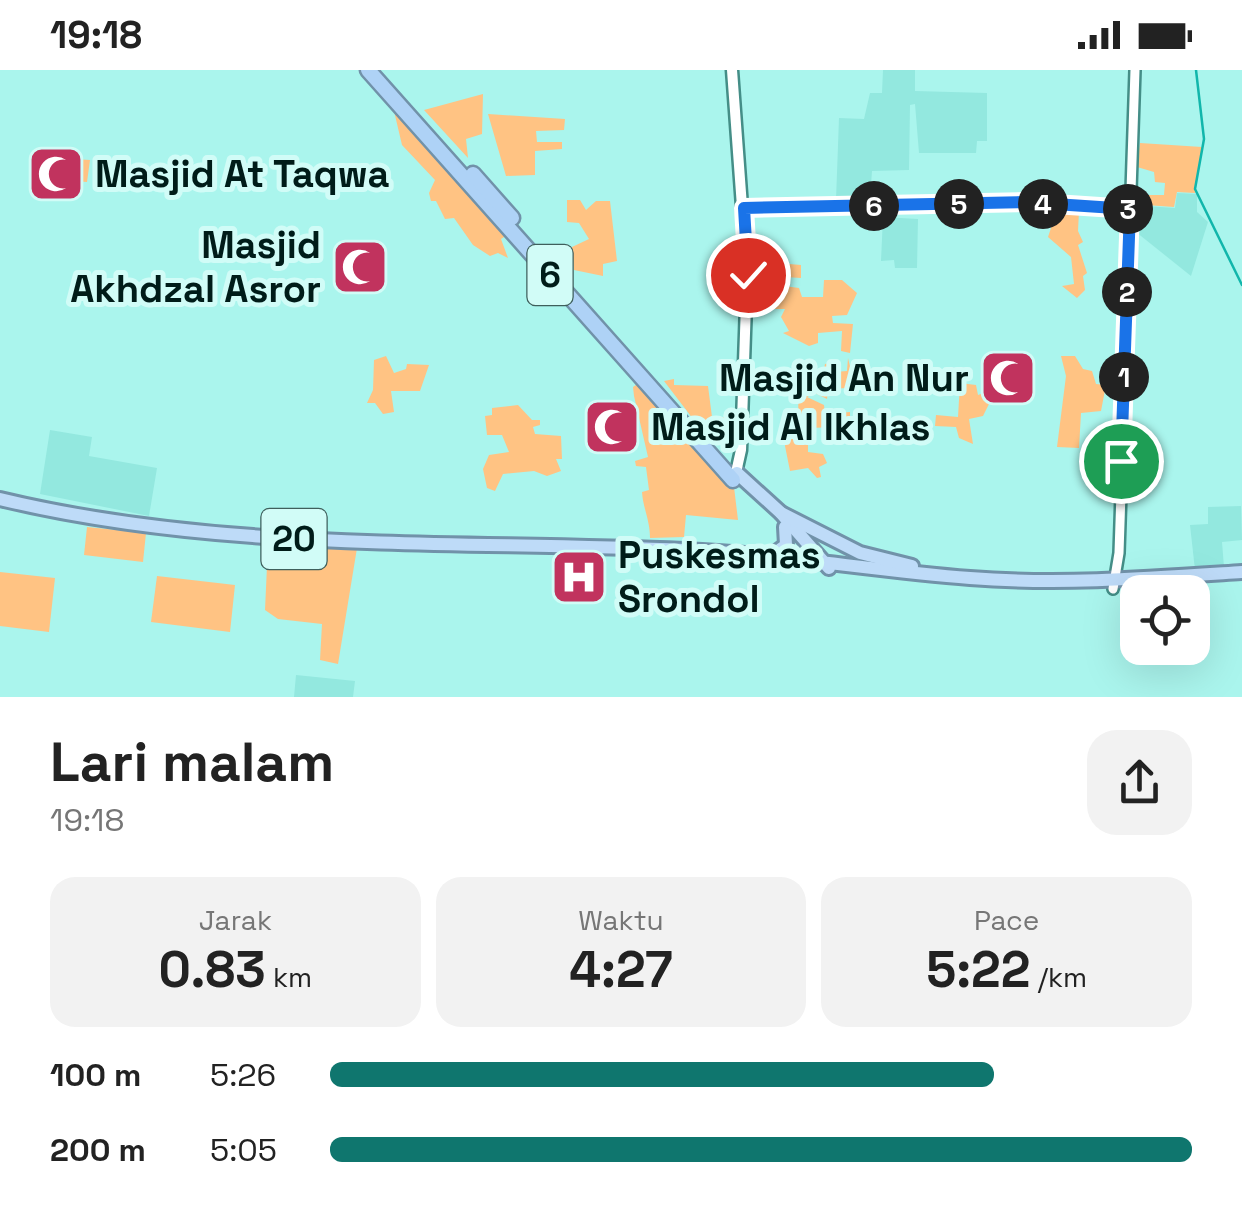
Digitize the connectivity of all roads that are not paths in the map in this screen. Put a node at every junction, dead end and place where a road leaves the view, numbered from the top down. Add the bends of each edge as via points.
1 (368, 70) edge
2 (379, 70) edge
3 (732, 70) edge
4 (1135, 70) edge
5 (744, 208) junction
6 (1130, 209) junction
7 (735, 476) junction
8 (0, 499) edge
9 (783, 520) junction
10 (590, 548) junction
11 (769, 557) junction
12 (825, 567) junction
13 (936, 575) junction
14 (1242, 575) edge
15 (1113, 585) junction

1 - 7 highway, 6
2 - 7 highway, 6
3 - 5 main road
4 - 6 street
5 - 6 street via 1024,202
5 - 7 main road via 748,275
6 - 15 street
7 - 9 highway, 6
8 - 10 highway, 20 via 95,518 272,538
9 - 11 highway via 786,544
9 - 12 highway, 6
9 - 13 highway
10 - 11 highway, 20
10 - 12 highway, 20
11 - 12 highway, 20
12 - 13 highway, 20
12 - 15 highway, 20 via 935,583
13 - 15 highway, 20
14 - 15 highway, 20

